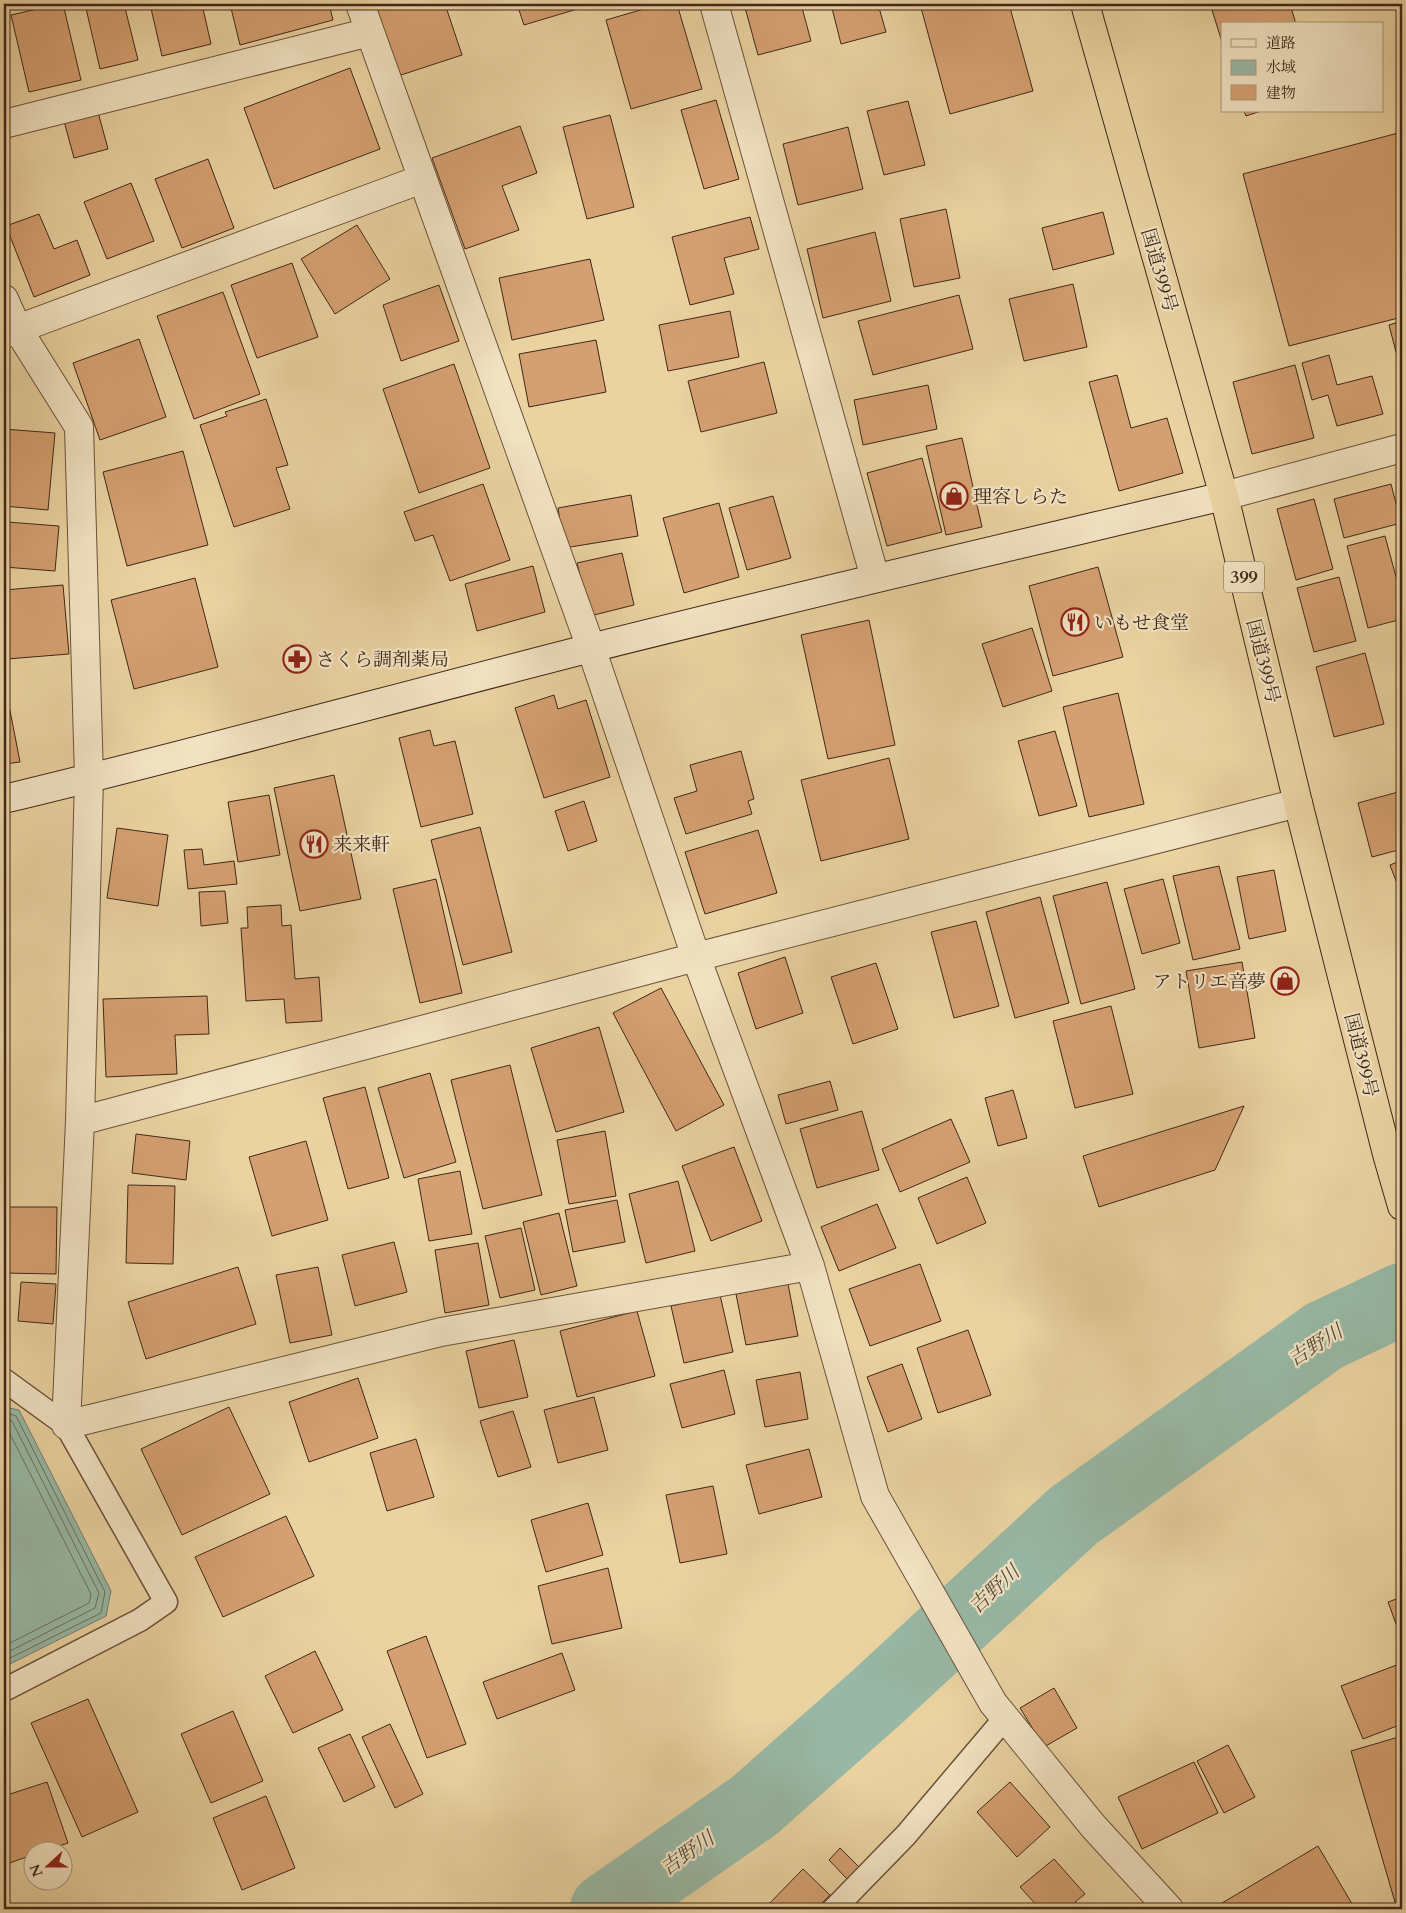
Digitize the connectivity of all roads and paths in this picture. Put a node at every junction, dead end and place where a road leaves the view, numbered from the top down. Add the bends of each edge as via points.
1 (360, 4) edge
2 (714, 4) edge
3 (1085, 4) edge
4 (370, 32) junction
5 (4, 124) edge
6 (422, 179) junction
7 (4, 299) edge
8 (10, 331) edge
9 (1402, 448) edge
10 (1224, 496) junction
11 (875, 578) junction
12 (591, 648) junction
13 (89, 778) junction
14 (4, 799) edge
15 (1298, 803) junction
16 (696, 957) junction
17 (80, 1121) junction
18 (1402, 1206) edge
19 (810, 1266) junction
20 (4, 1380) edge
21 (66, 1425) junction
22 (4, 1690) edge
23 (999, 1710) junction
24 (834, 1909) edge
25 (1169, 1909) edge

1 - 4 street
2 - 11 street
3 - 10 highway, 国道399号 / 399
4 - 5 street
4 - 6 street
6 - 8 street
6 - 12 street
7 - 8 street
8 - 13 street via 79,427
9 - 10 street
10 - 11 street
10 - 15 highway, 国道399号 / 399
11 - 12 street
12 - 13 street
12 - 16 street
13 - 14 street
13 - 17 street
15 - 16 street
15 - 18 highway, 国道399号 / 399
16 - 17 street
16 - 19 street
17 - 21 street
19 - 21 street via 441,1332
19 - 23 street via 875,1496
20 - 21 lane
21 - 22 lane via 166,1602 140,1620
23 - 24 lane via 906,1835
23 - 25 street via 1093,1826

